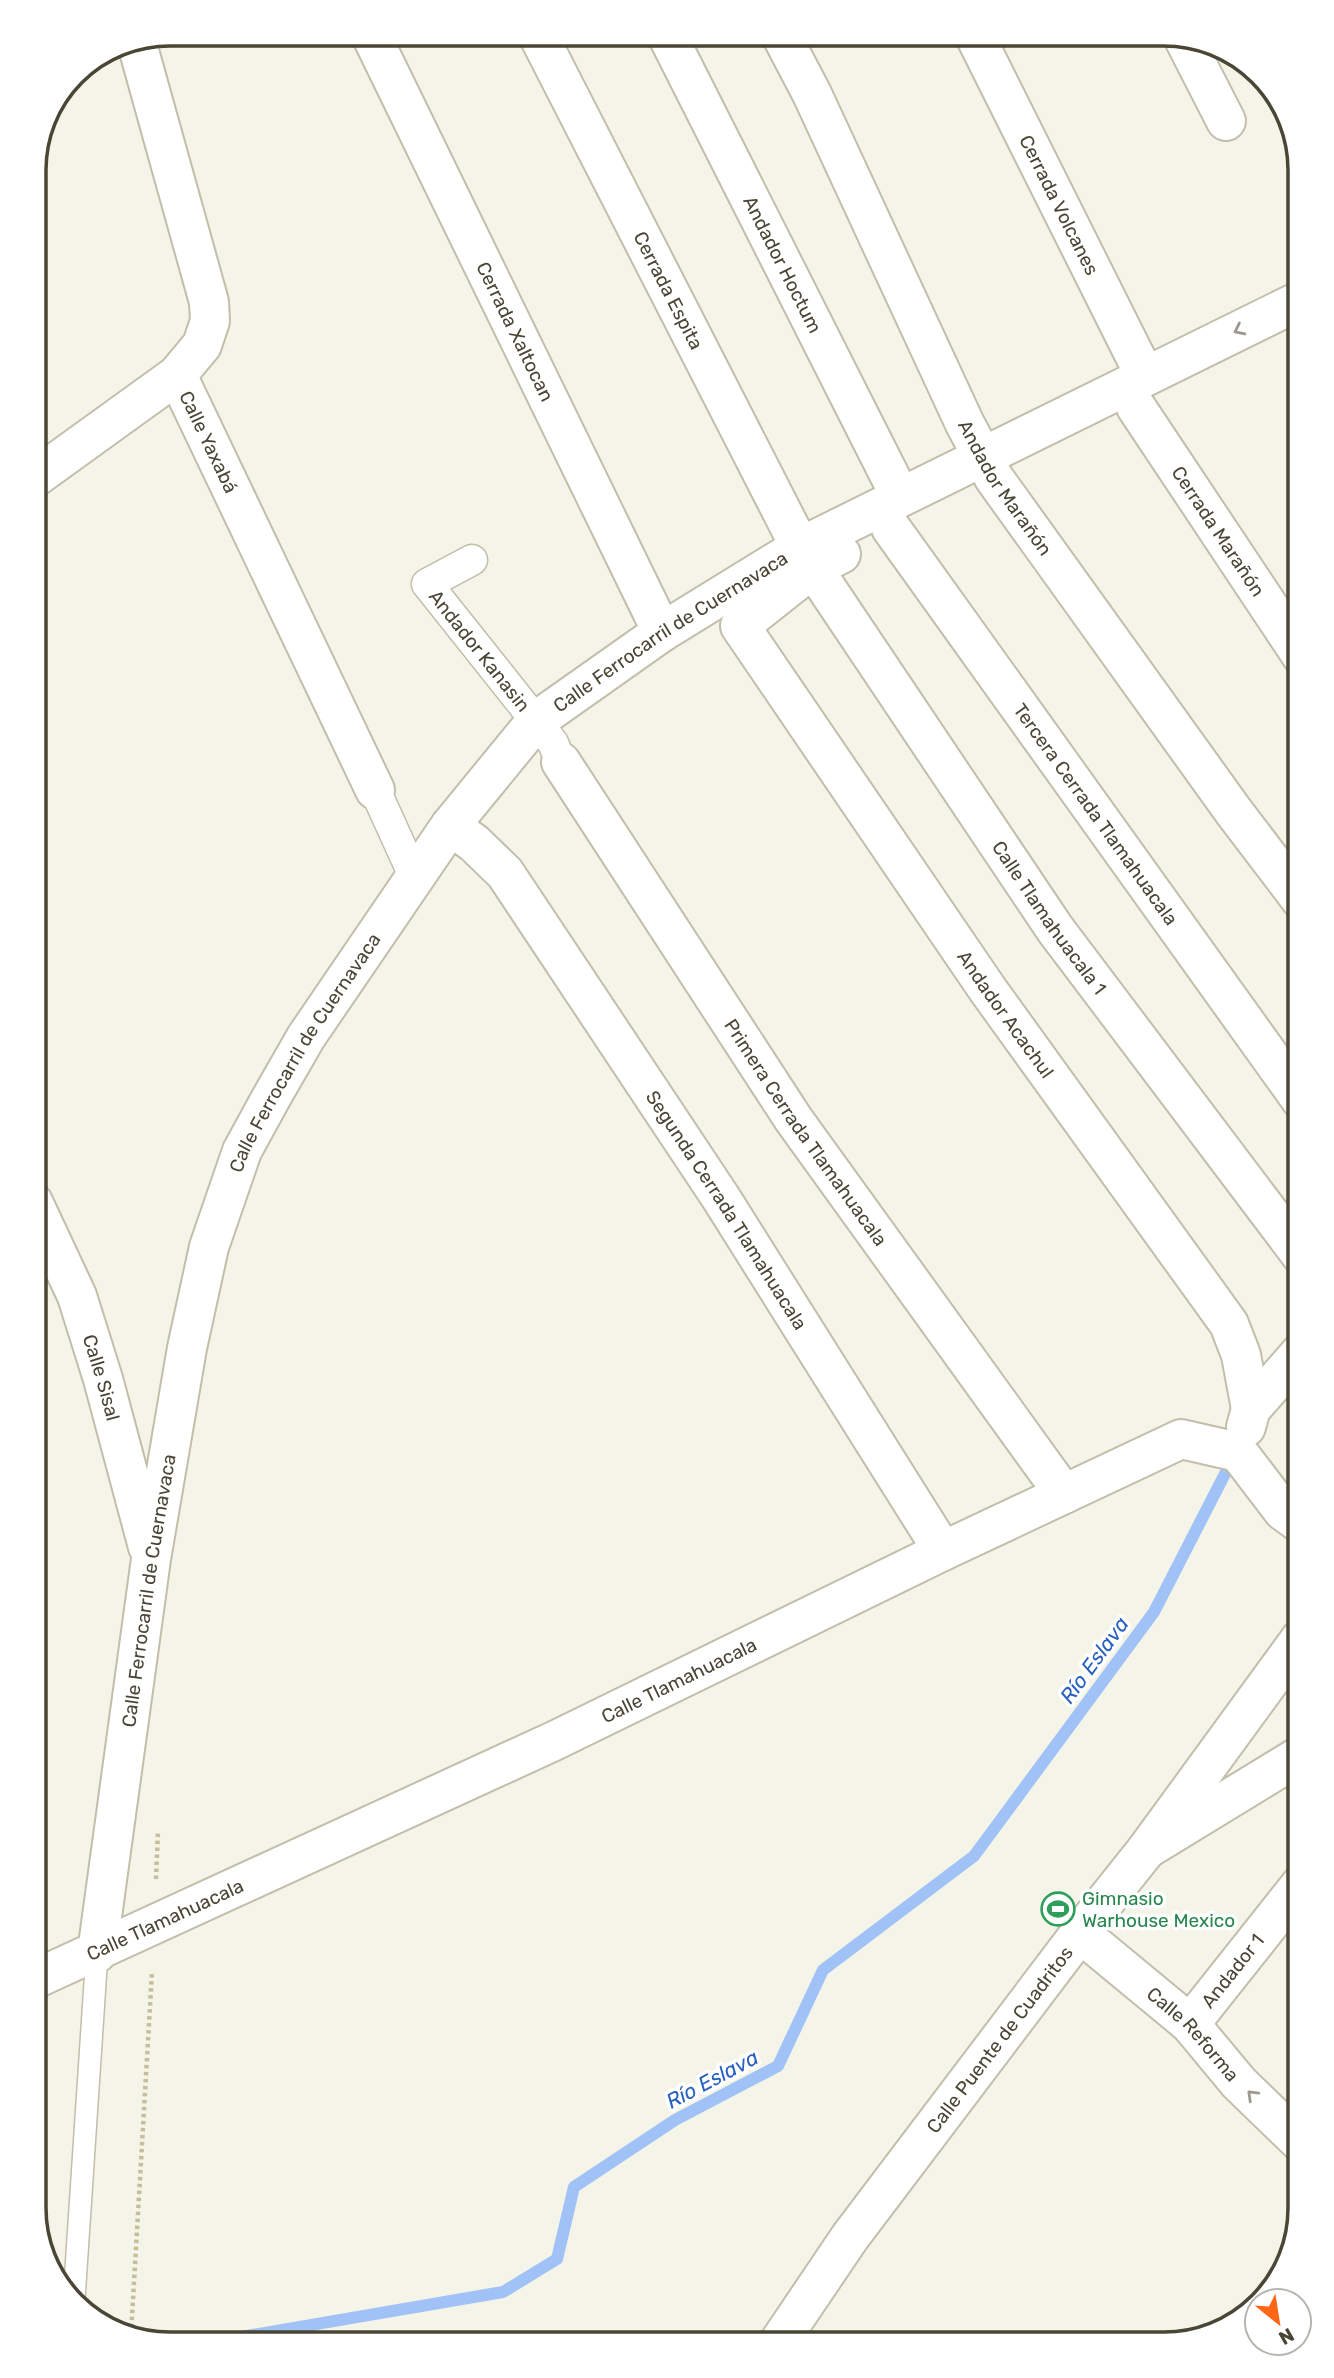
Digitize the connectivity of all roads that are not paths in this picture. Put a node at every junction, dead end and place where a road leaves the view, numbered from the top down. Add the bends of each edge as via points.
1 (376, 46) edge
2 (544, 46) edge
3 (672, 46) edge
4 (786, 46) edge
5 (980, 46) edge
6 (1189, 48) edge
7 (139, 50) edge
8 (1226, 121) dead end
9 (1288, 307) edge
10 (1288, 333) edge
11 (177, 375) junction
12 (1141, 391) junction
13 (988, 467) junction
14 (46, 468) edge
15 (895, 512) junction
16 (806, 558) junction
17 (472, 560) dead end
18 (740, 626) joint
19 (662, 632) junction
20 (1288, 634) edge
21 (536, 721) junction
22 (561, 762) joint
23 (375, 790) joint
24 (450, 826) junction
25 (415, 878) junction
26 (1288, 883) edge
27 (1288, 1081) edge
28 (46, 1230) edge
29 (1288, 1238) edge
30 (1288, 1367) edge
31 (1251, 1409) junction
32 (1238, 1452) junction
33 (1064, 1494) junction
34 (1288, 1515) edge
35 (943, 1551) junction
36 (151, 1559) junction
37 (1288, 1656) edge
38 (1288, 1763) edge
39 (1147, 1849) junction
40 (1288, 1900) edge
41 (1080, 1933) junction
42 (97, 1953) junction
43 (46, 1968) edge
44 (1190, 2024) junction
45 (1288, 2130) edge
46 (75, 2288) edge
47 (787, 2332) edge

1 - 19 street, Cerrada Xaltocan
2 - 16 street, Cerrada Espita
3 - 15 street, Andador Hoctum
4 - 13 street, Andador Marañón
5 - 12 street, Cerrada Volcanes
6 - 8 street
7 - 11 street, Calle Yaxabá via 209,302 210,321 202,345
9 -> 12 street, Calle Ferrocarril de Cuernavaca
10 - 12 street, Calle Ferrocarril de Cuernavaca
11 - 14 street
11 - 23 street, Calle Yaxabá
12 - 13 street, Calle Ferrocarril de Cuernavaca
12 - 20 street, Cerrada Marañón
13 - 15 street, Calle Ferrocarril de Cuernavaca
13 - 26 street, Andador Marañón
15 - 16 street, Calle Ferrocarril de Cuernavaca
15 - 27 street, Tercera Cerrada Tlamahuacala
16 - 18 street, Calle Ferrocarril de Cuernavaca
16 - 19 street, Calle Ferrocarril de Cuernavaca
16 - 29 street, Calle Tlamahuacala 1 via 1055,929
17 - 21 street, Andador Kanasin via 427,584
18 - 31 street, Andador Acachul via 988,989 1229,1324 1241,1355
19 - 21 street, Calle Ferrocarril de Cuernavaca
21 - 22 street, Andador Kanasin
21 - 24 street, Calle Ferrocarril de Cuernavaca
22 - 33 street, Primera Cerrada Tlamahuacala via 794,1120
23 - 25 street
24 - 25 street, Calle Ferrocarril de Cuernavaca
24 - 35 street, Segunda Cerrada Tlamahuacala via 505,873 722,1198
25 - 36 street, Calle Ferrocarril de Cuernavaca via 306,1037 242,1151 209,1247
28 - 36 street, Calle Sisal via 77,1296
30 - 31 street
31 - 32 street
32 - 33 street, Calle Tlamahuacala via 1181,1438
32 - 34 street
33 - 35 street, Calle Tlamahuacala
35 - 42 street, Calle Tlamahuacala via 554,1741
36 - 42 street, Calle Ferrocarril de Cuernavaca
37 - 39 street, Calle Puente de Cuadritos
38 - 39 street
39 - 41 street, Calle Puente de Cuadritos
40 - 44 street, Andador 1
41 - 44 street, Calle Reforma
41 - 47 street, Calle Puente de Cuadritos via 850,2237
42 - 43 street, Calle Tlamahuacala
42 - 46 lane, Calle Ferrocarril de Cuernavaca
45 -> 44 street, Calle Reforma via 1239,2083

